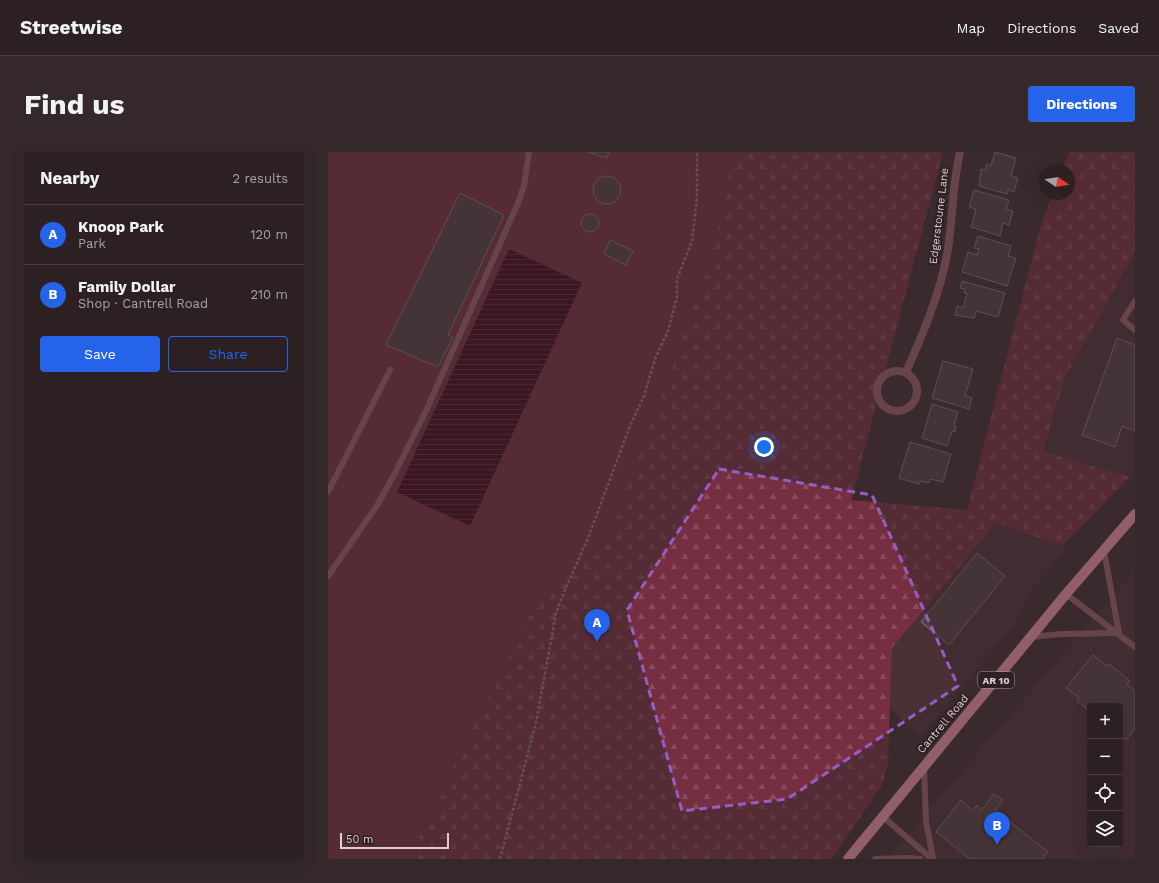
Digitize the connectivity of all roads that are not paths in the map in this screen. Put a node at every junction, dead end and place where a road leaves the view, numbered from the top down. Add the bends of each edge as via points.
1 (529, 152) edge
2 (960, 152) edge
3 (1135, 301) edge
4 (1135, 330) edge
5 (390, 370) dead end
6 (906, 372) junction
7 (328, 492) edge
8 (1135, 514) edge
9 (1104, 551) junction
10 (328, 576) edge
11 (1066, 594) junction
12 (1119, 633) junction
13 (1031, 637) junction
14 (1135, 647) edge
15 (924, 766) junction
16 (882, 816) junction
17 (848, 859) edge
18 (875, 859) edge
19 (920, 859) edge
20 (932, 859) edge

1 - 10 lane via 524,186 518,203 426,411 378,504
2 - 6 street, Edgerstoune Lane via 953,189 947,254 940,283 931,315
3 - 4 lane via 1123,320
5 - 7 lane
6 - 6 street via 892,371 880,380 877,395 885,408 895,412 903,411 910,408 914,402 917,387
8 - 9 main road, Cantrell Road / AR 10
9 - 11 main road, Cantrell Road / AR 10
9 - 12 lane
11 - 12 lane
11 - 13 main road, Cantrell Road / AR 10
12 - 13 lane
12 - 14 lane
13 - 15 main road, Cantrell Road / AR 10
15 - 16 main road, Cantrell Road / AR 10
15 - 20 lane via 926,821
16 - 17 main road, Cantrell Road / AR 10
16 - 20 lane
18 - 19 lane

